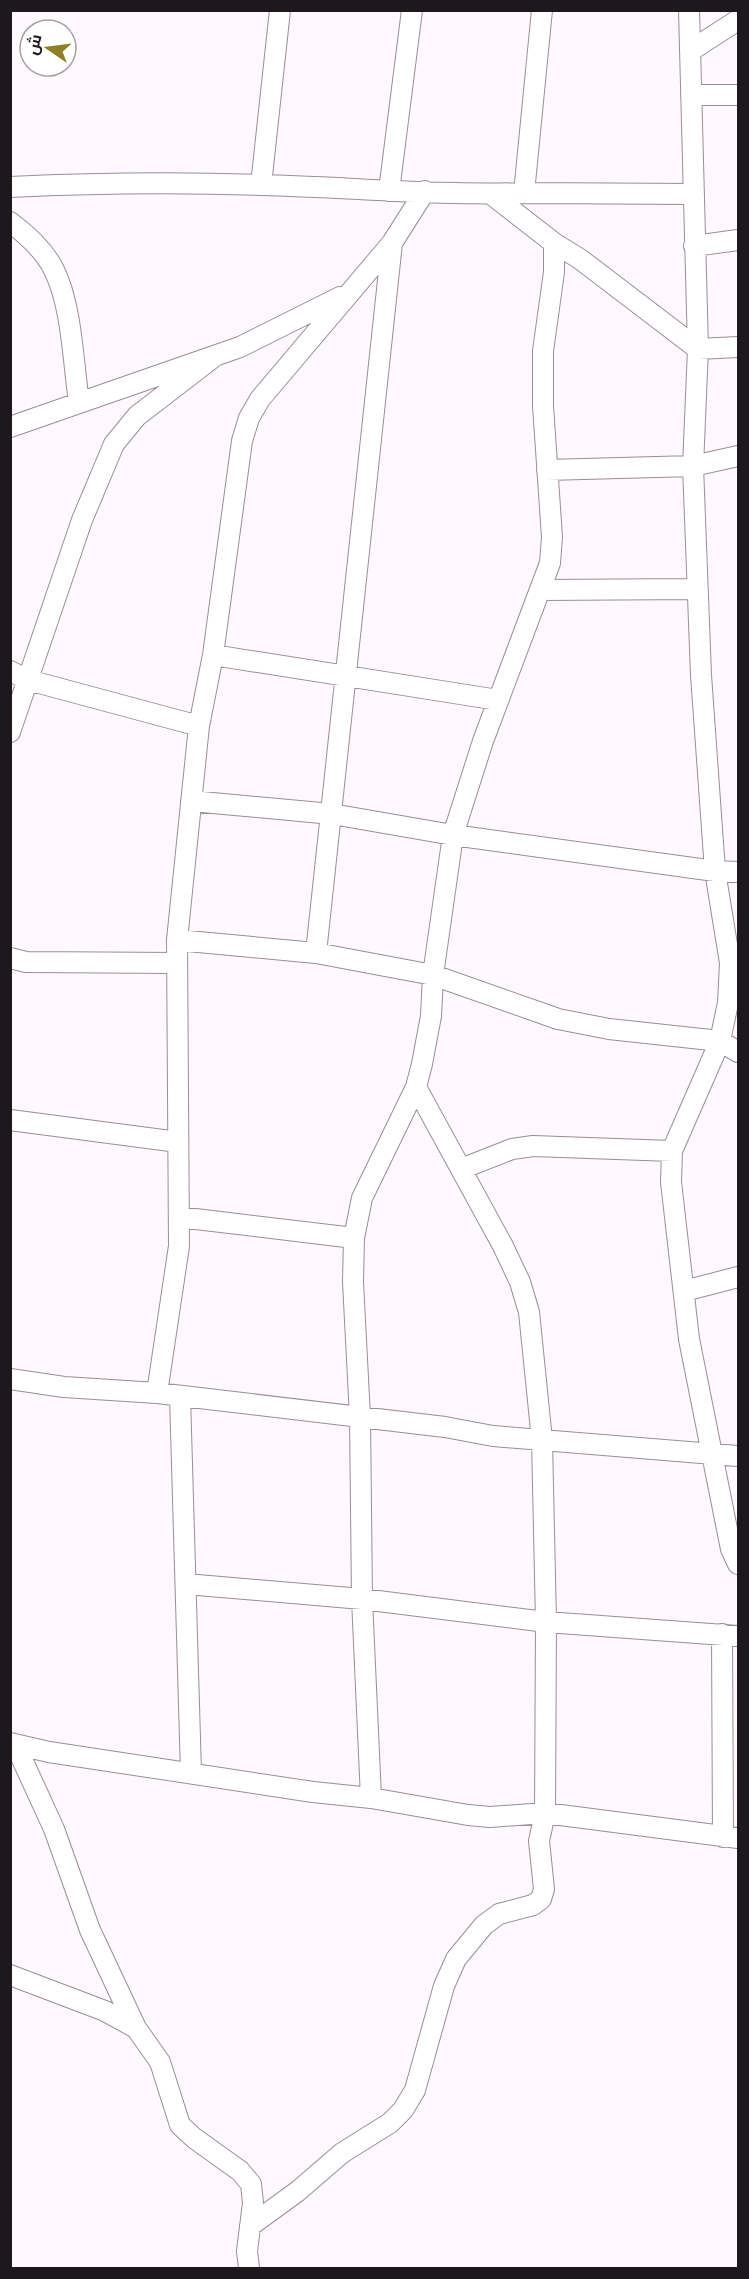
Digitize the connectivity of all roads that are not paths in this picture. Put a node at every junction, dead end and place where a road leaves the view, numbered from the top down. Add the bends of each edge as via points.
1 (280, 10) edge
2 (412, 10) edge
3 (542, 10) edge
4 (689, 10) edge
5 (738, 20) edge
6 (690, 51) junction
7 (691, 95) junction
8 (738, 95) edge
9 (261, 185) junction
10 (10, 187) edge
11 (389, 191) junction
12 (425, 191) junction
13 (524, 193) junction
14 (491, 194) junction
15 (694, 194) junction
16 (10, 222) edge
17 (738, 240) edge
18 (392, 243) junction
19 (554, 243) junction
20 (694, 246) junction
21 (347, 293) junction
22 (738, 347) edge
23 (698, 349) junction
24 (215, 356) junction
25 (79, 402) junction
26 (10, 427) edge
27 (738, 456) edge
28 (693, 466) junction
29 (547, 470) junction
30 (697, 589) junction
31 (540, 590) junction
32 (213, 655) junction
33 (19, 676) edge
34 (347, 676) junction
35 (498, 700) junction
36 (199, 726) junction
37 (10, 732) edge
38 (191, 801) junction
39 (332, 814) junction
40 (453, 835) junction
41 (715, 871) junction
42 (738, 872) edge
43 (177, 940) junction
44 (316, 953) junction
45 (10, 958) edge
46 (176, 963) junction
47 (433, 975) junction
48 (720, 1041) junction
49 (738, 1052) edge
50 (416, 1087) junction
51 (10, 1120) edge
52 (178, 1142) junction
53 (672, 1151) junction
54 (461, 1169) junction
55 (179, 1217) junction
56 (354, 1238) junction
57 (738, 1277) edge
58 (684, 1292) junction
59 (10, 1379) edge
60 (157, 1393) junction
61 (180, 1396) junction
62 (360, 1417) junction
63 (542, 1440) junction
64 (712, 1454) junction
65 (738, 1456) edge
66 (738, 1564) edge
67 (186, 1584) junction
68 (362, 1599) junction
69 (546, 1623) junction
70 (730, 1635) edge
71 (13, 1743) edge
72 (191, 1773) junction
73 (371, 1798) junction
74 (545, 1813) junction
75 (731, 1837) edge
76 (10, 1975) edge
77 (136, 2028) junction
78 (250, 2226) junction
79 (249, 2268) edge

1 - 9 street
2 - 11 street
3 - 13 street
4 - 6 street
5 - 6 street
6 - 7 street
7 - 8 street
7 - 15 street
9 - 10 street
9 - 11 street
11 - 12 street
12 - 14 street
12 - 18 street
13 - 14 street
13 - 15 street
14 - 19 street
15 - 20 street
16 - 25 street via 54,269 65,301
17 - 20 street
18 - 21 street
18 - 34 street
19 - 23 street
19 - 29 street via 543,351
20 - 23 street
21 - 24 street via 264,336
21 - 32 street via 260,399 249,418 242,441
22 - 23 street
23 - 28 street
24 - 25 street
24 - 33 street via 137,416 114,444
25 - 26 street
27 - 28 street
28 - 29 street
28 - 30 street
29 - 31 street via 552,537 550,563
30 - 31 street
30 - 41 street
31 - 35 street
32 - 34 street
32 - 36 street
33 - 36 street
33 - 37 street
34 - 35 street
34 - 39 street
35 - 40 street
36 - 38 street
38 - 39 street
38 - 43 street
39 - 40 street
39 - 44 street
40 - 41 street
40 - 47 street
41 - 42 street
41 - 48 street via 730,963 728,1003
43 - 44 street
43 - 46 street
44 - 47 street
45 - 46 street via 26,962
46 - 52 street
47 - 48 street via 558,1019 609,1029
47 - 50 street via 431,1016
48 - 49 street
48 - 53 street
50 - 54 street
50 - 56 street via 362,1198
51 - 52 street
52 - 55 street
53 - 54 street via 533,1146 512,1149
53 - 58 street via 671,1182
54 - 63 street via 503,1246 529,1312
55 - 56 street
55 - 60 street via 179,1246
56 - 62 street
57 - 58 street
58 - 64 street via 689,1339
59 - 60 street
60 - 61 street
61 - 62 street
61 - 67 street
62 - 63 street
62 - 68 street
63 - 64 street
63 - 69 street
64 - 65 street
64 - 66 street via 731,1549
67 - 68 street
67 - 72 street
68 - 69 street
68 - 73 street
69 - 70 street
69 - 74 street
70 - 75 street
71 - 72 street
71 - 77 street via 54,1829 90,1930
72 - 73 street
73 - 74 street via 490,1817
74 - 75 street
74 - 78 street via 539,1841 542,1899 499,1914 484,1925 456,1959 444,1986 415,2090 404,2110
76 - 77 street via 105,2011
77 - 78 street via 160,2062 180,2125 251,2184
78 - 79 street

